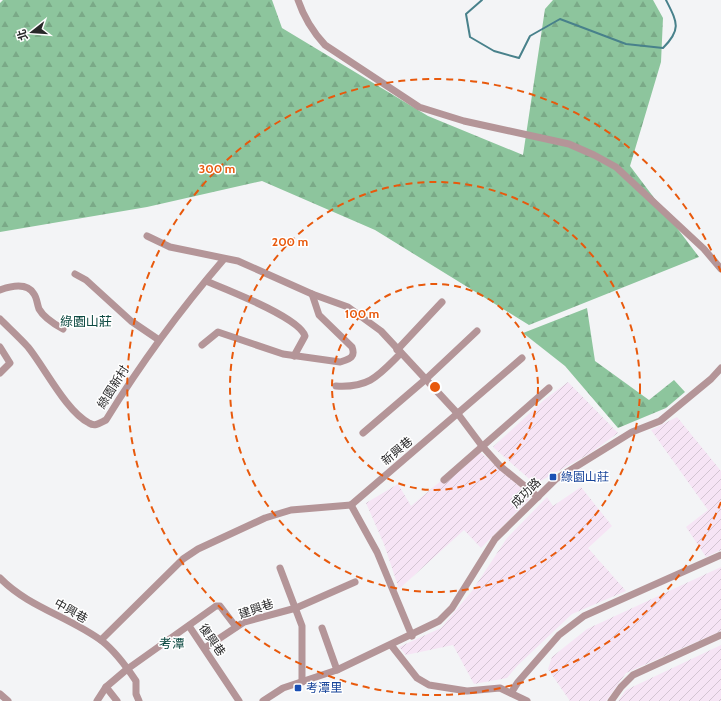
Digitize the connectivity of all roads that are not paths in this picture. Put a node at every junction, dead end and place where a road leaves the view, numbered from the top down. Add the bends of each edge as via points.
1 (298, 0) edge
2 (147, 236) dead end
3 (224, 259) junction
4 (721, 269) edge
5 (75, 274) dead end
6 (206, 281) junction
7 (0, 290) edge
8 (312, 294) junction
9 (442, 302) dead end
10 (0, 319) edge
11 (63, 329) dead end
12 (477, 331) dead end
13 (159, 340) junction
14 (202, 345) dead end
15 (0, 347) edge
16 (399, 352) junction
17 (294, 356) junction
18 (522, 358) dead end
19 (721, 368) edge
20 (0, 373) edge
21 (426, 379) junction
22 (336, 386) dead end
23 (549, 388) dead end
24 (458, 414) junction
25 (363, 433) dead end
26 (482, 446) junction
27 (444, 480) dead end
28 (538, 497) junction
29 (351, 505) junction
30 (721, 555) edge
31 (280, 568) dead end
32 (0, 578) edge
33 (355, 582) dead end
34 (296, 608) junction
35 (189, 626) junction
36 (236, 627) junction
37 (322, 628) dead end
38 (721, 635) edge
39 (412, 636) junction
40 (101, 640) junction
41 (391, 645) junction
42 (204, 648) junction
43 (128, 668) junction
44 (337, 670) junction
45 (302, 682) junction
46 (106, 687) junction
47 (511, 693) junction
48 (0, 694) edge
49 (8, 701) edge
50 (97, 701) edge
51 (117, 701) edge
52 (139, 701) edge
53 (239, 701) edge
54 (263, 701) edge
55 (527, 701) edge
56 (611, 701) edge

1 - 4 street via 303,16 325,45 419,107 464,121 569,144 616,167 704,249
2 - 3 street via 170,247
3 - 6 street, 綠園新村
3 - 8 street via 238,261
5 - 13 street via 86,280 131,321
6 - 13 street, 綠園新村
6 - 17 street via 262,304 301,330 305,336
7 - 11 street via 13,285 29,288 39,309
8 - 16 street via 348,307 381,331
8 - 17 street via 320,315 352,347 354,353 352,357 340,362
9 - 16 street
10 - 13 street, 綠園新村 via 28,347 67,402 90,424 106,420
12 - 21 street
14 - 17 street via 218,332
15 - 20 street via 10,363
16 - 21 street
16 - 22 street via 378,377 359,386
18 - 24 street, 新興巷
19 - 28 street, 成功路 via 660,421 626,436 556,479
21 - 24 street
21 - 25 street
23 - 26 street
24 - 26 street
24 - 29 street, 新興巷
26 - 27 street
26 - 28 street via 500,466
28 - 39 street, 成功路 via 495,539 452,608 439,621
29 - 39 street via 377,552
29 - 40 street via 291,510 198,549 183,559 171,574 150,591
30 - 47 street via 584,616 560,635
31 - 34 street
32 - 40 street, 中興巷 via 12,590
33 - 34 street, 建興巷
34 - 36 street, 建興巷 via 248,621
34 - 45 street via 302,626
35 - 36 street, 復興巷 via 219,606
35 - 42 street, 復興巷
35 - 43 street
36 - 42 street, 建興巷
37 - 44 street
38 - 56 street via 633,675 620,687
39 - 41 street, 成功路
40 - 43 street, 中興巷
41 - 44 street, 成功路
41 - 47 street via 417,678 429,684 467,691 500,688
42 - 53 street, 復興巷
43 - 46 street
43 - 52 street, 中興巷 via 136,681
44 - 45 street, 成功路
45 - 54 street, 成功路 via 277,691
46 - 50 street
46 - 51 street
47 - 55 street
48 - 49 street

